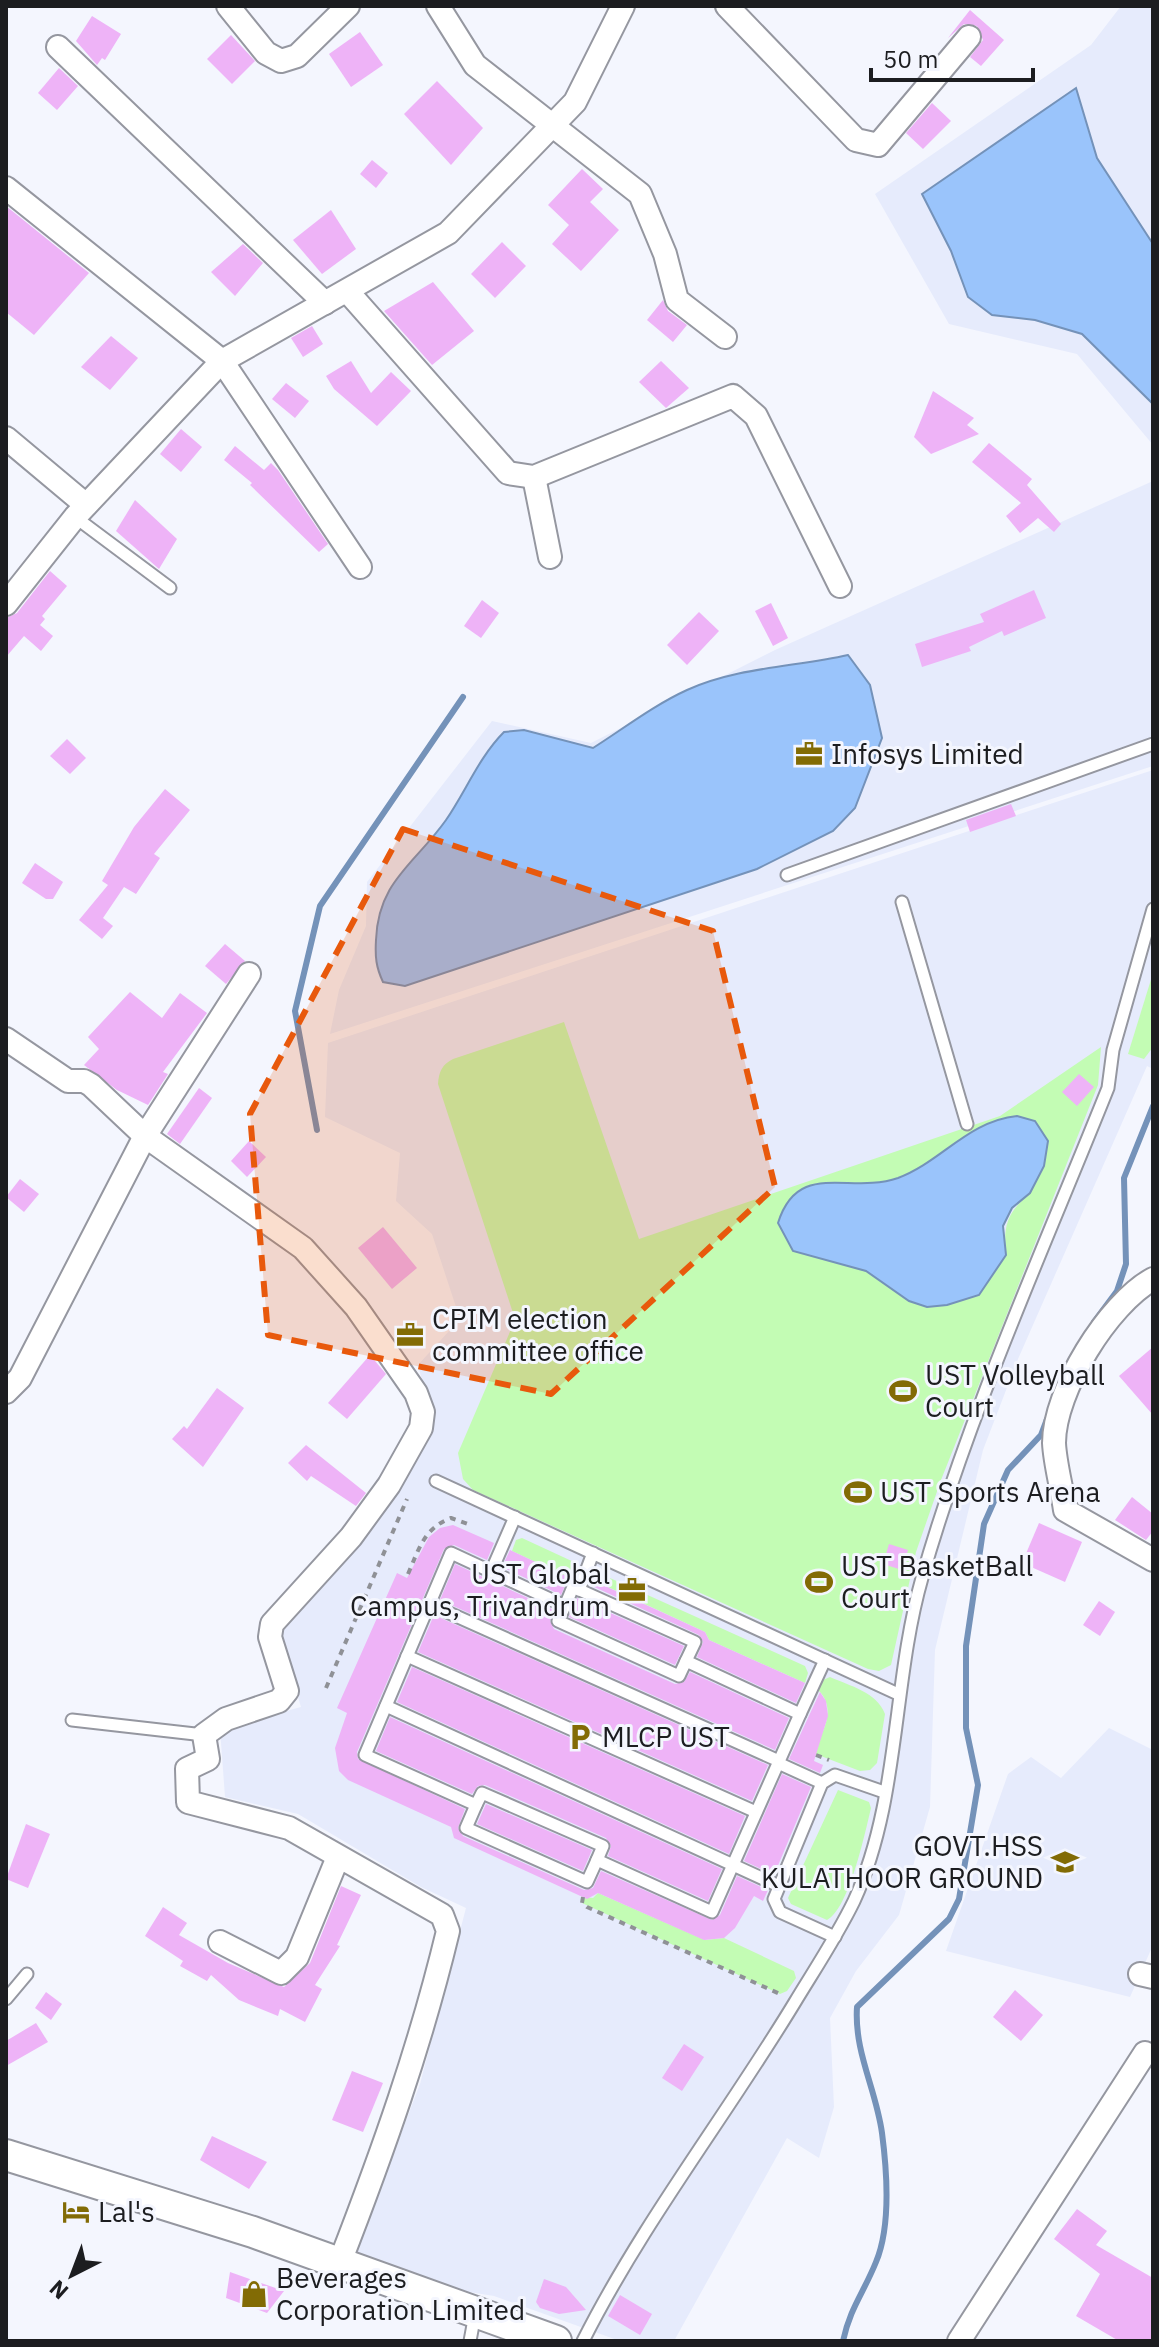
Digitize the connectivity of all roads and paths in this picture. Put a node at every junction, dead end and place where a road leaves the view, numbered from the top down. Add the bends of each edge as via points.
1 (228, 6) edge
2 (348, 6) edge
3 (438, 6) edge
4 (623, 6) edge
5 (727, 6) edge
6 (969, 37) dead end
7 (58, 47) dead end
8 (553, 125) junction
9 (6, 188) edge
10 (348, 292) junction
11 (325, 303) junction
12 (725, 337) dead end
13 (222, 361) junction
14 (6, 438) edge
15 (534, 477) junction
16 (80, 511) junction
17 (550, 557) dead end
18 (360, 567) dead end
19 (840, 586) dead end
20 (170, 588) dead end
21 (6, 604) edge
22 (1153, 744) edge
23 (787, 875) dead end
24 (902, 902) dead end
25 (1153, 909) edge
26 (249, 974) dead end
27 (6, 1039) edge
28 (967, 1124) dead end
29 (145, 1136) junction
30 (1153, 1279) edge
31 (6, 1392) edge
32 (436, 1481) dead end
33 (409, 1497) dead end
34 (515, 1517) junction
35 (468, 1524) dead end
36 (593, 1553) junction
37 (1153, 1560) edge
38 (491, 1572) junction
39 (408, 1574) dead end
40 (579, 1590) junction
41 (429, 1604) junction
42 (565, 1606) junction
43 (407, 1656) junction
44 (825, 1660) junction
45 (686, 1661) junction
46 (326, 1688) dead end
47 (898, 1694) junction
48 (386, 1706) junction
49 (800, 1714) junction
50 (72, 1720) dead end
51 (204, 1735) junction
52 (816, 1755) dead end
53 (831, 1760) dead end
54 (778, 1762) junction
55 (822, 1783) junction
56 (884, 1792) junction
57 (476, 1805) junction
58 (756, 1812) junction
59 (338, 1857) junction
60 (597, 1860) junction
61 (733, 1865) junction
62 (779, 1886) junction
63 (583, 1897) dead end
64 (835, 1937) junction
65 (220, 1942) dead end
66 (27, 1974) dead end
67 (780, 1994) dead end
68 (6, 1999) edge
69 (1145, 2053) dead end
70 (6, 2155) edge
71 (340, 2262) junction
72 (472, 2327) edge
73 (556, 2341) edge
74 (583, 2341) edge
75 (959, 2341) edge

1 - 2 street via 266,53 281,61 297,56
3 - 8 street via 475,65
4 - 8 street via 575,102
5 - 6 street via 856,140 878,145
7 - 11 street
8 - 10 street via 448,233
8 - 12 street via 640,194 677,300
9 - 13 street
10 - 11 street
10 - 15 street via 508,473
11 - 13 street
13 - 16 street
13 - 18 street
14 - 16 street
15 - 17 street
15 - 19 street via 733,396 756,416
16 - 20 lane
16 - 21 street
22 - 23 lane
24 - 28 lane
25 - 47 lane via 1113,1050 1108,1088 955,1476 921,1580
26 - 29 street
27 - 29 street via 68,1081 91,1085
29 - 31 street via 20,1378
29 - 51 street via 303,1248 356,1307 416,1393 423,1412 421,1428 389,1485 351,1537 272,1624 270,1637 287,1691 279,1701 226,1719
30 - 37 street via 1127,1296 1090,1346 1059,1405 1054,1443 1065,1510
32 - 34 lane
33 - 46 path
34 - 36 lane
34 - 38 lane
35 - 39 path via 451,1518 435,1524
36 - 40 lane
36 - 44 lane
38 - 41 lane via 451,1553
38 - 42 lane
40 - 42 lane via 573,1587
40 - 45 lane via 695,1642
41 - 43 lane
41 - 54 lane
42 - 45 lane via 558,1621 679,1676
43 - 48 lane
43 - 58 lane
44 - 47 lane
44 - 49 lane
45 - 49 lane
47 - 56 lane
48 - 57 lane via 365,1755
48 - 61 lane
49 - 54 lane
50 - 51 lane
51 - 59 street via 208,1759 187,1769 188,1802 289,1828
52 - 53 path
54 - 55 lane
54 - 58 lane
55 - 56 lane via 835,1775
55 - 62 lane
56 - 64 lane via 855,1899
57 - 60 lane via 482,1793 603,1846
57 - 60 lane via 466,1828 587,1882
58 - 61 lane
59 - 65 street via 290,1967 281,1973 269,1969
59 - 71 street via 442,1915 448,1931 423,2033
60 - 61 lane via 712,1912
61 - 62 lane
62 - 64 lane via 774,1899 780,1912
63 - 67 path via 587,1907
64 - 74 lane
66 - 68 lane
69 - 75 street
70 - 71 main road
71 - 72 main road
72 - 73 main road

